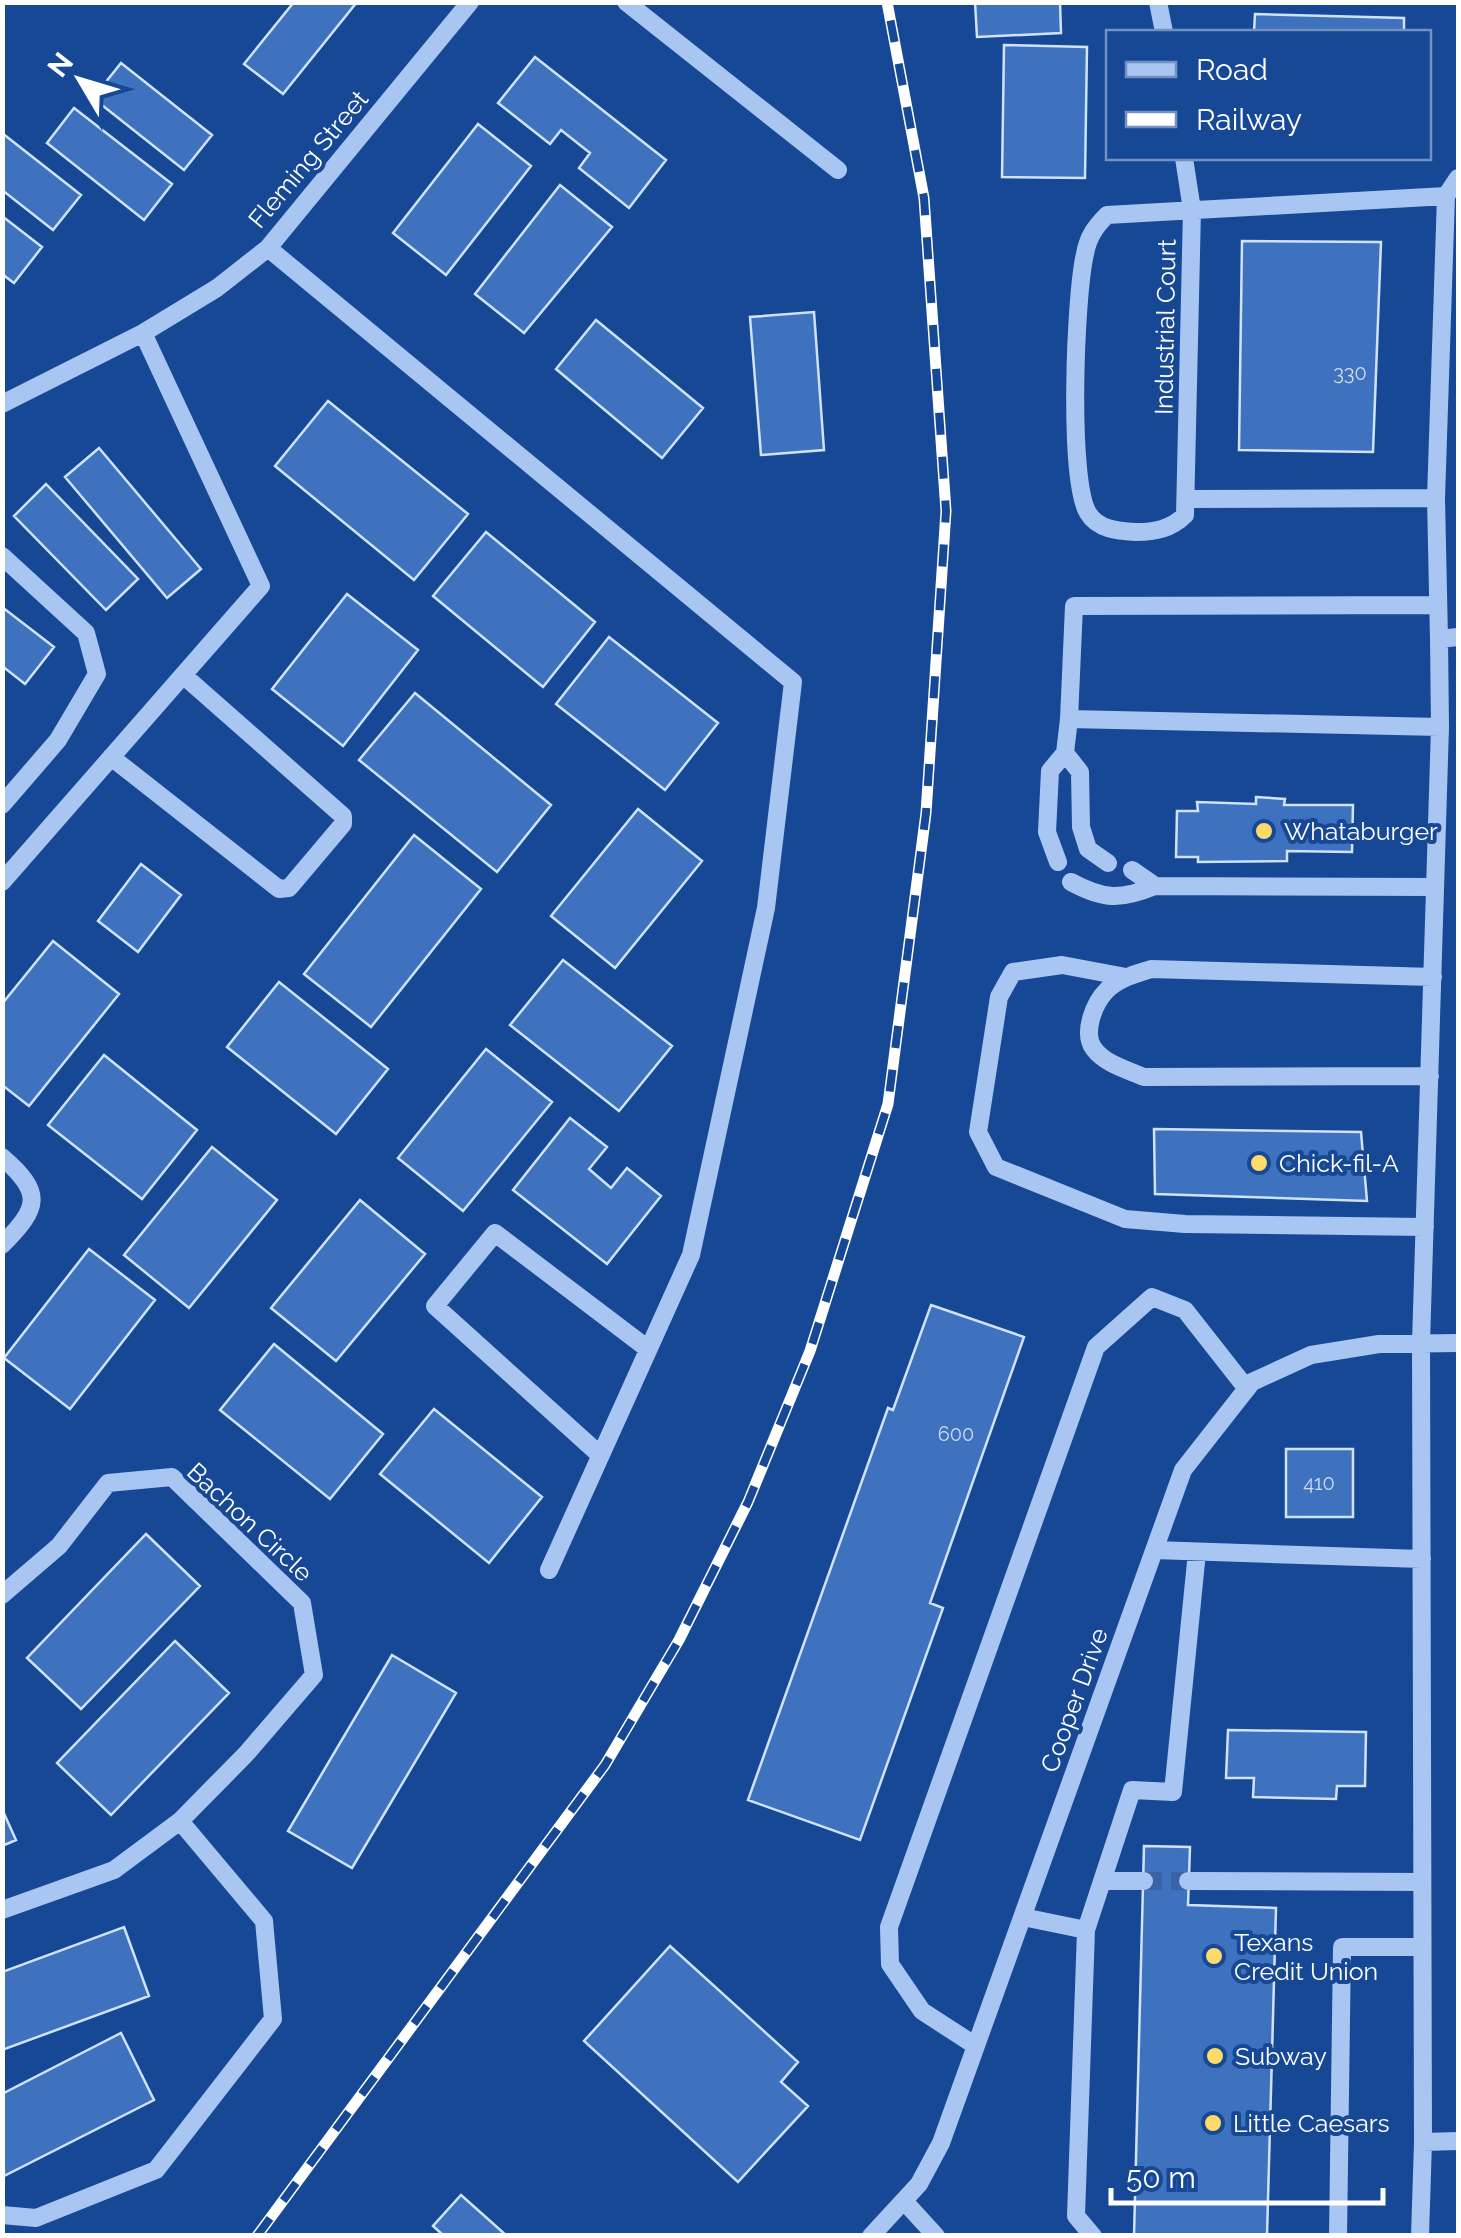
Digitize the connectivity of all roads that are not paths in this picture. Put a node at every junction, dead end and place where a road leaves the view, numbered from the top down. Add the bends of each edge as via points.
1 (470, 2) edge
2 (626, 2) edge
3 (1158, 2) edge
4 (1164, 30) edge
5 (1184, 160) edge
6 (838, 170) dead end
7 (1458, 178) edge
8 (1446, 196) junction
9 (1192, 210) junction
10 (268, 248) junction
11 (143, 333) junction
12 (2, 404) edge
13 (1436, 498) junction
14 (1186, 499) junction
15 (2, 556) edge
16 (1438, 605) junction
17 (1449, 638) edge
18 (183, 675) junction
19 (1069, 719) junction
20 (1440, 727) junction
21 (1064, 753) junction
22 (111, 757) junction
23 (2, 805) edge
24 (1058, 862) dead end
25 (1108, 863) dead end
26 (1132, 870) dead end
27 (2, 882) edge
28 (1070, 882) dead end
29 (1155, 886) junction
30 (1435, 887) junction
31 (1126, 976) junction
32 (1432, 977) junction
33 (1430, 1076) junction
34 (2, 1157) edge
35 (1425, 1228) junction
36 (2, 1245) edge
37 (1458, 1342) edge
38 (1422, 1343) junction
39 (648, 1349) junction
40 (1246, 1389) junction
41 (600, 1455) junction
42 (1154, 1550) junction
43 (1197, 1552) junction
44 (1422, 1559) junction
45 (549, 1570) dead end
46 (2, 1595) edge
47 (180, 1821) junction
48 (1102, 1880) junction
49 (1144, 1881) tunnel mouth
50 (1188, 1881) tunnel mouth
51 (1422, 1882) junction
52 (2, 1910) edge
53 (1022, 1916) junction
54 (1086, 1930) junction
55 (1422, 1947) junction
56 (976, 2046) junction
57 (1458, 2140) edge
58 (1422, 2142) junction
59 (904, 2201) junction
60 (2, 2215) edge
61 (871, 2236) edge
62 (936, 2236) edge
63 (1093, 2236) edge
64 (1338, 2236) edge
65 (1420, 2236) edge

1 - 10 street, Fleming Street
2 - 6 street
3 - 4 street
5 - 9 street, Industrial Court
7 - 8 street
8 - 9 street
8 - 13 street
9 - 14 street, Industrial Court
9 - 14 street via 1107,215 1093,229 1080,281 1075,448 1090,517 1113,531 1175,525 1185,516
10 - 11 street, Fleming Street
10 - 39 street via 794,682 766,908 696,1236
11 - 12 street, Fleming Street
11 - 18 street via 260,586
13 - 14 street
13 - 16 street
15 - 23 street via 86,633 97,674 58,740
16 - 17 street
16 - 19 street via 1074,606
17 - 20 street
18 - 22 street
18 - 22 street via 343,816 289,888 279,889
19 - 20 street
19 - 21 street
20 - 30 street
21 - 24 street via 1050,771 1046,832
21 - 25 street via 1080,772 1080,827 1088,849
22 - 27 street
26 - 29 street
28 - 29 street via 1094,894 1128,897
29 - 30 street
30 - 32 street
31 - 32 street via 1151,970
31 - 33 street via 1107,990 1088,1032 1108,1061 1144,1078
31 - 35 street via 1062,964 1013,972 999,997 978,1132 996,1167 1125,1219
32 - 33 street
33 - 35 street
34 - 36 street via 26,1177 34,1198 30,1217
35 - 38 street
37 - 38 street, Cooper Drive
38 - 40 street, Cooper Drive via 1311,1355
38 - 44 street
39 - 41 street
39 - 41 street via 495,1233 435,1306
40 - 42 street, Cooper Drive via 1183,1470
40 - 56 street via 1185,1310 1152,1297 1096,1347 889,1927 890,1964 922,2011
41 - 45 street
42 - 43 street
42 - 53 street, Cooper Drive
43 - 44 street
43 - 48 street via 1173,1792 1132,1790
44 - 51 street
46 - 47 street, Bachon Circle via 60,1546 108,1483 172,1478 302,1603 314,1676
47 - 52 street, Bachon Circle via 114,1870
47 - 60 street via 264,1921 273,2019 156,2170 36,2218
48 - 49 street
48 - 54 street
50 - 51 street
51 - 55 street
53 - 54 street
53 - 56 street, Cooper Drive
54 - 63 street via 1076,2216
55 - 58 street
55 - 64 street via 1342,1946
56 - 59 street, Cooper Drive via 941,2143
57 - 58 street
58 - 65 street
59 - 61 street, Cooper Drive
59 - 62 street

